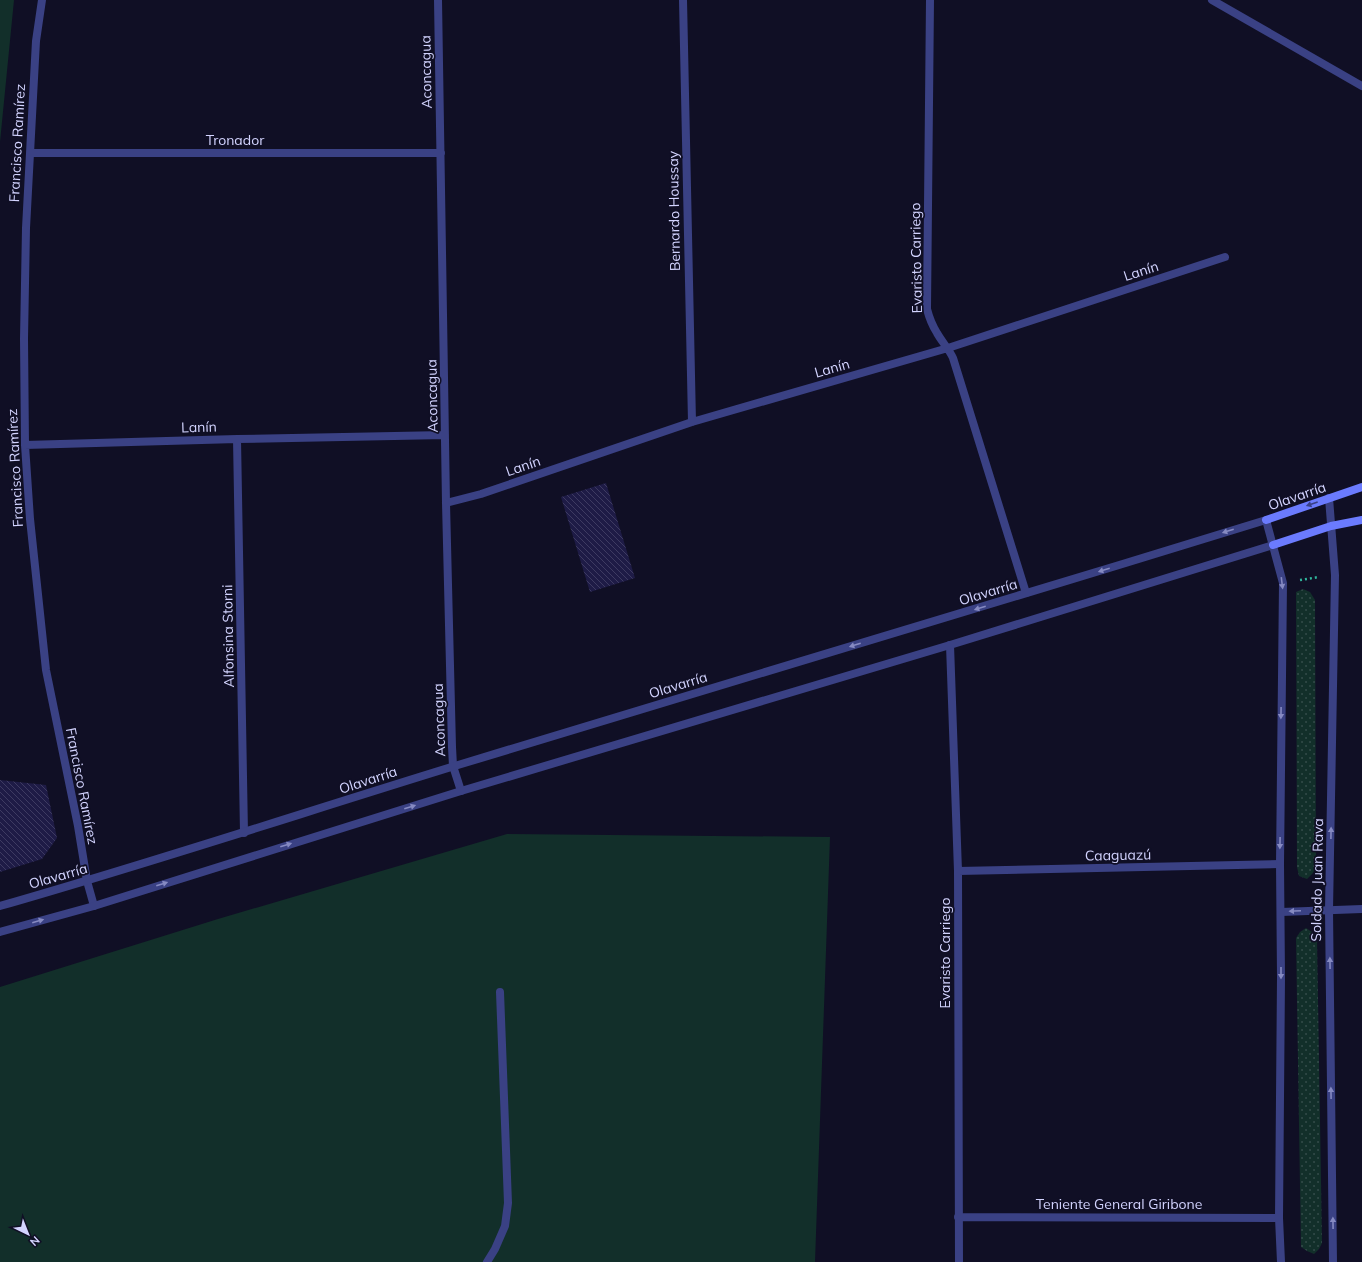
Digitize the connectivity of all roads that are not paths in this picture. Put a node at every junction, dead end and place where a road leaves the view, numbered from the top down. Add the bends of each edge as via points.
1 (42, 0) edge
2 (438, 0) edge
3 (683, 0) edge
4 (930, 0) edge
5 (1212, 0) edge
6 (1362, 86) edge
7 (30, 153) junction
8 (441, 153) junction
9 (1225, 257) dead end
10 (948, 348) junction
11 (692, 422) junction
12 (445, 435) junction
13 (237, 439) junction
14 (25, 445) junction
15 (1362, 487) edge
16 (1329, 498) junction
17 (446, 503) junction
18 (1266, 520) junction
19 (1362, 520) edge
20 (1331, 526) junction
21 (1272, 546) junction
22 (1026, 594) junction
23 (950, 645) junction
24 (453, 766) junction
25 (461, 791) junction
26 (244, 833) junction
27 (1280, 864) junction
28 (958, 871) junction
29 (87, 881) junction
30 (0, 906) edge
31 (94, 906) junction
32 (1362, 909) edge
33 (1329, 910) junction
34 (1281, 912) junction
35 (0, 932) edge
36 (500, 992) dead end
37 (958, 1217) junction
38 (1279, 1218) junction
39 (487, 1262) edge
40 (959, 1262) edge
41 (1281, 1262) edge
42 (1333, 1262) edge

1 - 7 street, Francisco Ramírez via 36,41
2 - 8 street, Aconcagua
3 - 11 street, Bernardo Houssay
4 - 10 street, Evaristo Carriego via 927,309 937,334
5 - 6 street
7 - 8 street, Tronador
7 - 14 street, Francisco Ramírez via 24,339
8 - 12 street, Aconcagua
9 - 10 street, Lanín
10 - 11 street, Lanín
10 - 22 street, Evaristo Carriego
11 - 17 street, Lanín via 481,494
12 - 13 street, Lanín
12 - 17 street, Aconcagua
13 - 14 street, Lanín
13 - 26 street, Alfonsina Storni
14 - 29 street, Francisco Ramírez via 46,670
15 - 16 main road, Olavarría
16 -> 18 main road, Olavarría
16 - 20 street, Soldado Juan Rava
17 - 24 street, Aconcagua
18 - 21 street
18 -> 22 street, Olavarría
19 - 20 main road
20 - 21 main road
33 -> 20 street, Soldado Juan Rava via 1335,575
21 - 23 street
21 -> 27 street via 1283,583
22 -> 24 street, Olavarría
23 - 25 street
23 - 28 street, Evaristo Carriego
24 - 25 street, Aconcagua
24 - 26 street, Olavarría
31 -> 25 street
26 - 29 street, Olavarría
27 - 28 street, Caaguazú
27 - 34 street
28 - 37 street, Evaristo Carriego
29 - 30 street, Olavarría
29 - 31 street, Francisco Ramírez
35 -> 31 street
32 - 33 street
33 -> 34 street
42 -> 33 street, Soldado Juan Rava
34 -> 38 street
36 - 39 street via 508,1203 505,1226
37 - 38 street, Teniente General Giribone
37 - 40 street, Evaristo Carriego
38 - 41 street

